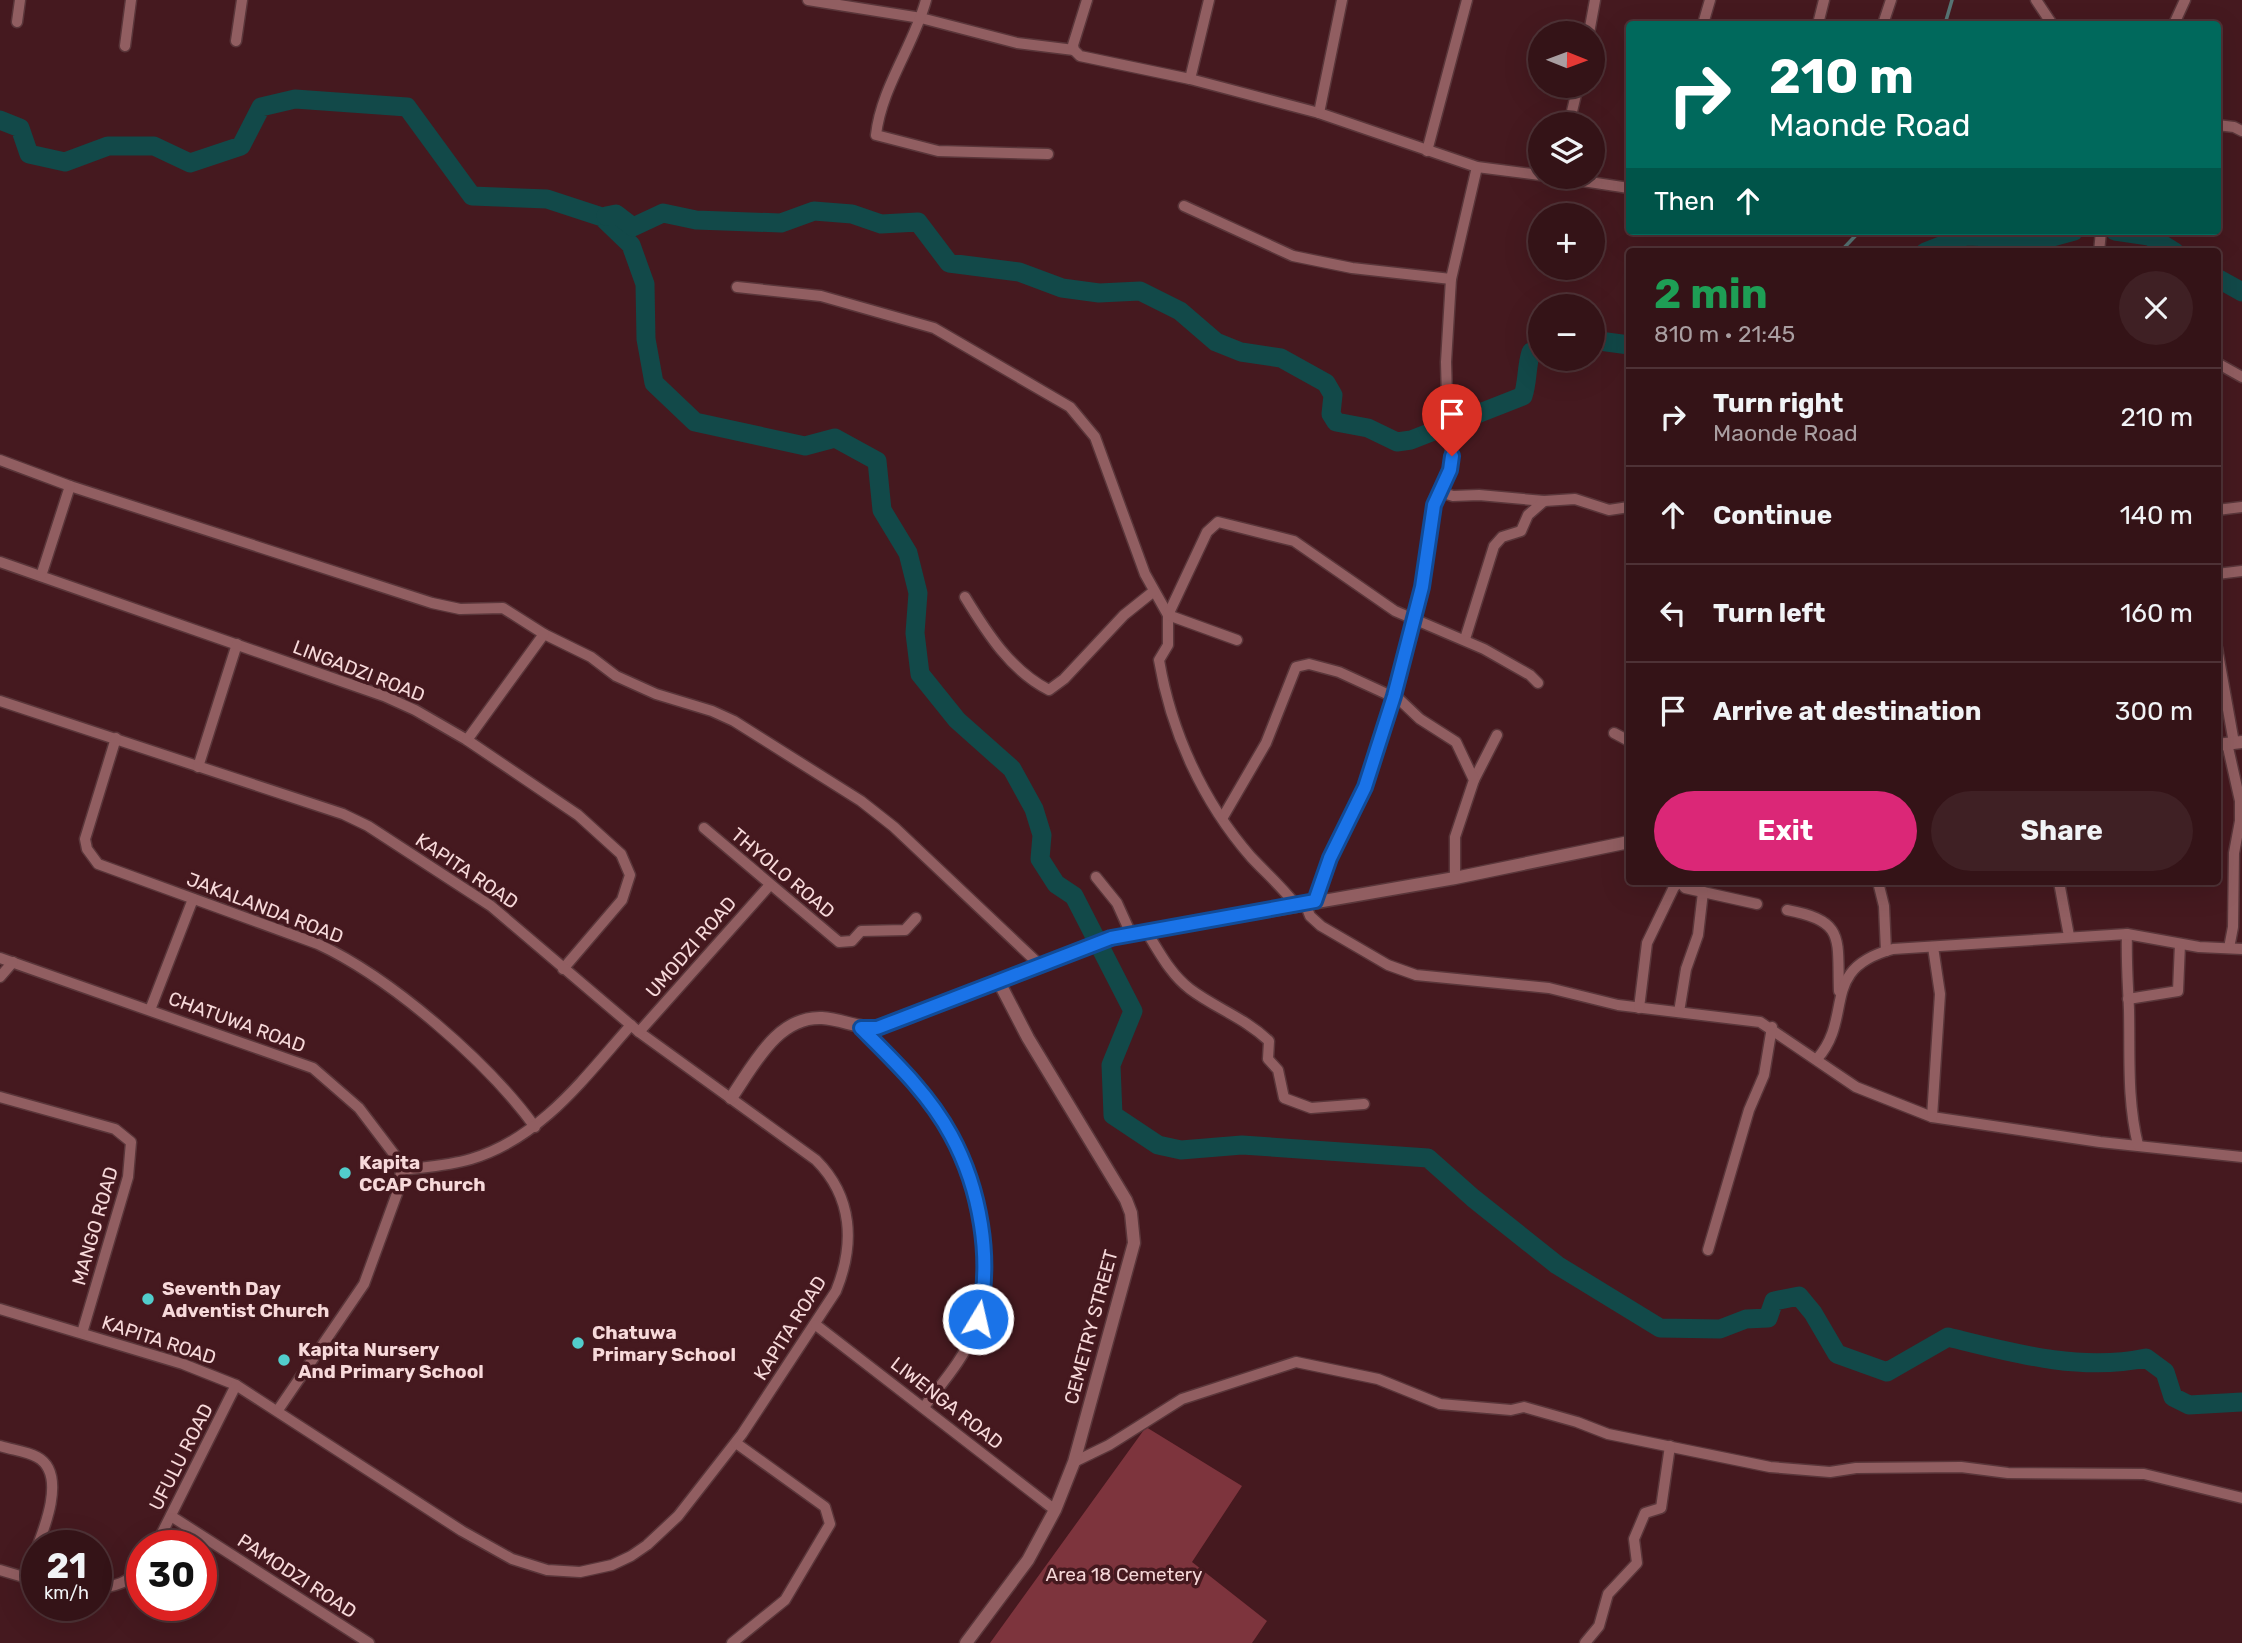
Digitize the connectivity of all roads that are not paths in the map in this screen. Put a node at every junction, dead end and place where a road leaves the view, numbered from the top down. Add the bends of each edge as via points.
1 (20, 0) edge
2 (131, 0) edge
3 (242, 0) edge
4 (808, 0) edge
5 (926, 0) edge
6 (1087, 0) edge
7 (1209, 0) edge
8 (1342, 0) edge
9 (1466, 0) edge
10 (1595, 0) edge
11 (1710, 0) edge
12 (1824, 0) edge
13 (1891, 0) edge
14 (2036, 0) edge
15 (2185, 0) edge
16 (921, 18) junction
17 (1591, 21) edge
18 (1704, 21) edge
19 (1819, 21) edge
20 (1884, 21) edge
21 (2050, 21) edge
22 (2175, 21) edge
23 (17, 22) dead end
24 (236, 41) dead end
25 (125, 46) dead end
26 (1074, 50) junction
27 (1190, 79) junction
28 (1319, 113) junction
29 (2221, 125) edge
30 (2242, 131) edge
31 (1427, 151) junction
32 (1048, 153) dead end
33 (1477, 167) junction
34 (1528, 173) edge
35 (1605, 184) edge
36 (1626, 188) edge
37 (1184, 206) dead end
38 (1451, 279) junction
39 (737, 287) dead end
40 (2221, 365) edge
41 (2242, 377) edge
42 (0, 460) edge
43 (70, 486) junction
44 (1440, 492) junction
45 (1544, 501) junction
46 (1626, 507) edge
47 (2242, 507) edge
48 (2221, 510) edge
49 (0, 562) edge
50 (2242, 571) edge
51 (2221, 574) edge
52 (41, 576) junction
53 (1154, 591) junction
54 (965, 597) dead end
55 (1168, 614) junction
56 (1414, 621) junction
57 (544, 634) junction
58 (1465, 639) junction
59 (1237, 640) dead end
60 (237, 644) junction
61 (1538, 683) dead end
62 (2222, 689) edge
63 (1394, 696) junction
64 (0, 701) edge
65 (1614, 733) dead end
66 (1497, 735) dead end
67 (116, 738) junction
68 (1626, 739) edge
69 (467, 740) junction
70 (2230, 743) edge
71 (198, 767) junction
72 (1474, 780) junction
73 (1223, 817) junction
74 (704, 828) dead end
75 (1626, 843) edge
76 (1096, 877) dead end
77 (1455, 878) junction
78 (1677, 885) edge
79 (1683, 885) edge
80 (1721, 885) edge
81 (1879, 885) edge
82 (2060, 885) edge
83 (769, 886) junction
84 (1703, 892) junction
85 (1719, 895) junction
86 (193, 899) junction
87 (1305, 903) junction
88 (1756, 904) dead end
89 (1787, 910) dead end
90 (916, 918) dead end
91 (1146, 931) junction
92 (1131, 934) junction
93 (2127, 934) junction
94 (2069, 936) junction
95 (2180, 944) junction
96 (1933, 947) junction
97 (2229, 948) junction
98 (2242, 949) edge
99 (1886, 951) junction
100 (0, 958) edge
101 (13, 962) junction
102 (1040, 965) junction
103 (563, 969) junction
104 (0, 977) edge
105 (999, 982) junction
106 (1839, 994) junction
107 (2128, 999) junction
108 (1639, 1008) junction
109 (149, 1010) junction
110 (1679, 1012) junction
111 (1772, 1027) junction
112 (861, 1028) junction
113 (635, 1029) junction
114 (1817, 1059) junction
115 (0, 1097) edge
116 (731, 1098) junction
117 (1364, 1104) dead end
118 (1932, 1116) junction
119 (535, 1127) junction
120 (2138, 1145) junction
121 (2242, 1157) edge
122 (401, 1170) junction
123 (1708, 1250) dead end
124 (0, 1309) edge
125 (816, 1325) junction
126 (82, 1333) junction
127 (236, 1385) junction
128 (924, 1407) junction
129 (278, 1410) junction
130 (736, 1443) junction
131 (1670, 1446) junction
132 (0, 1447) edge
133 (1074, 1462) junction
134 (2242, 1498) edge
135 (1055, 1510) junction
136 (171, 1516) junction
137 (44, 1530) edge
138 (164, 1530) edge
139 (0, 1570) edge
140 (21, 1576) edge
141 (369, 1643) edge
142 (732, 1643) edge
143 (966, 1643) edge
144 (1585, 1643) edge

1 - 23 street
2 - 25 street
3 - 24 street
4 - 16 street
5 - 16 street
6 - 26 street
7 - 27 street
8 - 28 street
9 - 31 street
10 - 17 street
11 - 18 street
12 - 19 street
13 - 20 street
14 - 21 street
15 - 22 street
16 - 26 street via 993,38
16 - 32 street via 897,68 878,137 938,151
26 - 27 street via 1094,60
27 - 28 street
28 - 31 street
29 - 30 street
31 - 33 street
33 - 34 street
33 - 38 street
35 - 36 street
37 - 38 street via 1293,256
38 - 44 street via 1446,362 1452,456
39 - 53 street via 821,296 934,328 1070,407 1095,437
40 - 41 street
42 - 43 street
43 - 52 street
43 - 57 street via 432,603 460,609 503,608
44 - 45 street
44 - 56 street
45 - 46 street via 1575,499 1609,510
45 - 58 street via 1528,514 1521,531 1502,537 1494,546
47 - 48 street
49 - 52 street, LINGADZI ROAD
50 - 51 street
52 - 60 street, LINGADZI ROAD
53 - 54 street via 1049,690 1017,668 991,639
53 - 55 street
55 - 56 street via 1207,532 1218,522 1280,535 1303,545
55 - 59 street
55 - 73 street via 1168,645 1159,660 1165,696 1198,780
56 - 58 street
56 - 63 street
57 - 69 street
57 - 102 street via 591,657 616,676 734,721 861,801 928,856
58 - 61 street via 1530,674
60 - 69 street, LINGADZI ROAD via 384,696
60 - 71 street
62 - 70 street
63 - 72 street via 1456,742
63 - 73 street via 1339,672 1309,664 1296,667 1266,743
63 - 87 street via 1365,787
64 - 67 street, KAPITA ROAD
65 - 68 street
66 - 72 street
67 - 71 street, KAPITA ROAD
67 - 86 street, JAKALANDA ROAD via 87,830 87,849 106,869
69 - 103 street, LINGADZI ROAD via 578,815 627,864 628,888 622,900
70 - 97 street via 2240,821
71 - 103 street, KAPITA ROAD via 368,826 503,915
72 - 77 street via 1455,836
73 - 87 street via 1251,856
74 - 83 street, THYOLO ROAD
75 - 77 street
76 - 92 street
77 - 87 street
78 - 108 street via 1647,943
79 - 84 street
80 - 85 street
81 - 99 street
82 - 94 street
83 - 90 street, THYOLO ROAD via 838,942 852,941 861,931 905,930
83 - 113 street, UMODZI ROAD
84 - 85 street
84 - 110 street via 1698,935 1686,969
85 - 88 street
86 - 109 street
86 - 119 street, JAKALANDA ROAD via 352,961 428,1018 503,1088
87 - 91 street
87 - 108 street via 1321,926 1406,972 1559,990
89 - 106 street via 1819,917 1830,927 1837,947
91 - 92 street
91 - 117 street via 1170,970 1188,987 1269,1041 1267,1057 1278,1070 1284,1098 1311,1108
92 - 102 street
93 - 94 street
93 - 95 street
93 - 107 street
94 - 96 street
95 - 97 street
95 - 107 street via 2178,991
96 - 99 street
96 - 118 street via 1940,994
97 - 98 street
99 - 106 street via 1846,978
100 - 101 street, CHATUWA ROAD
101 - 104 street
101 - 109 street, CHATUWA ROAD
102 - 105 street
103 - 113 street, KAPITA ROAD
105 - 112 street via 877,1028
105 - 133 street, CEMETRY STREET via 1126,1200 1134,1227 1131,1259
106 - 114 street via 1834,1035
107 - 120 street via 2130,1112
108 - 110 street
109 - 122 street, CHATUWA ROAD via 313,1069 359,1108
110 - 111 street
111 - 114 street
111 - 123 street via 1763,1074
112 - 116 street via 819,1018 787,1026
112 - 128 street via 924,1095 952,1136 971,1185 984,1249 983,1297 974,1333
113 - 116 street, KAPITA ROAD
113 - 119 street, UMODZI ROAD
114 - 118 street via 1874,1096
115 - 126 street, MANGO ROAD via 115,1129 131,1142 128,1177
116 - 125 street, KAPITA ROAD via 817,1160 841,1192 849,1228 846,1264
118 - 120 street via 1977,1126
119 - 122 street, UMODZI ROAD via 472,1159
120 - 121 street
122 - 129 street via 399,1188 364,1284
124 - 126 street, KAPITA ROAD
125 - 128 street, LIWENGA ROAD
125 - 130 street, KAPITA ROAD
126 - 127 street, KAPITA ROAD
127 - 129 street, KAPITA ROAD
127 - 136 street, UFULU ROAD
128 - 135 street, LIWENGA ROAD
129 - 130 street, KAPITA ROAD via 462,1531 527,1565 566,1572 612,1565 647,1545 678,1516
130 - 142 street via 825,1507 831,1518 785,1600
131 - 133 street via 1608,1434 1524,1408 1440,1404 1378,1379 1296,1362 1182,1399
131 - 134 street via 1770,1467 1830,1472 1961,1468 2157,1475
131 - 144 street via 1661,1508 1645,1513 1634,1539 1637,1563 1608,1594 1599,1626
132 - 137 street via 37,1457 47,1465 52,1498
133 - 135 street, CEMETRY STREET
135 - 143 street, CEMETRY STREET via 1028,1560
136 - 138 street, UFULU ROAD
136 - 141 street, PAMODZI ROAD
139 - 140 street

